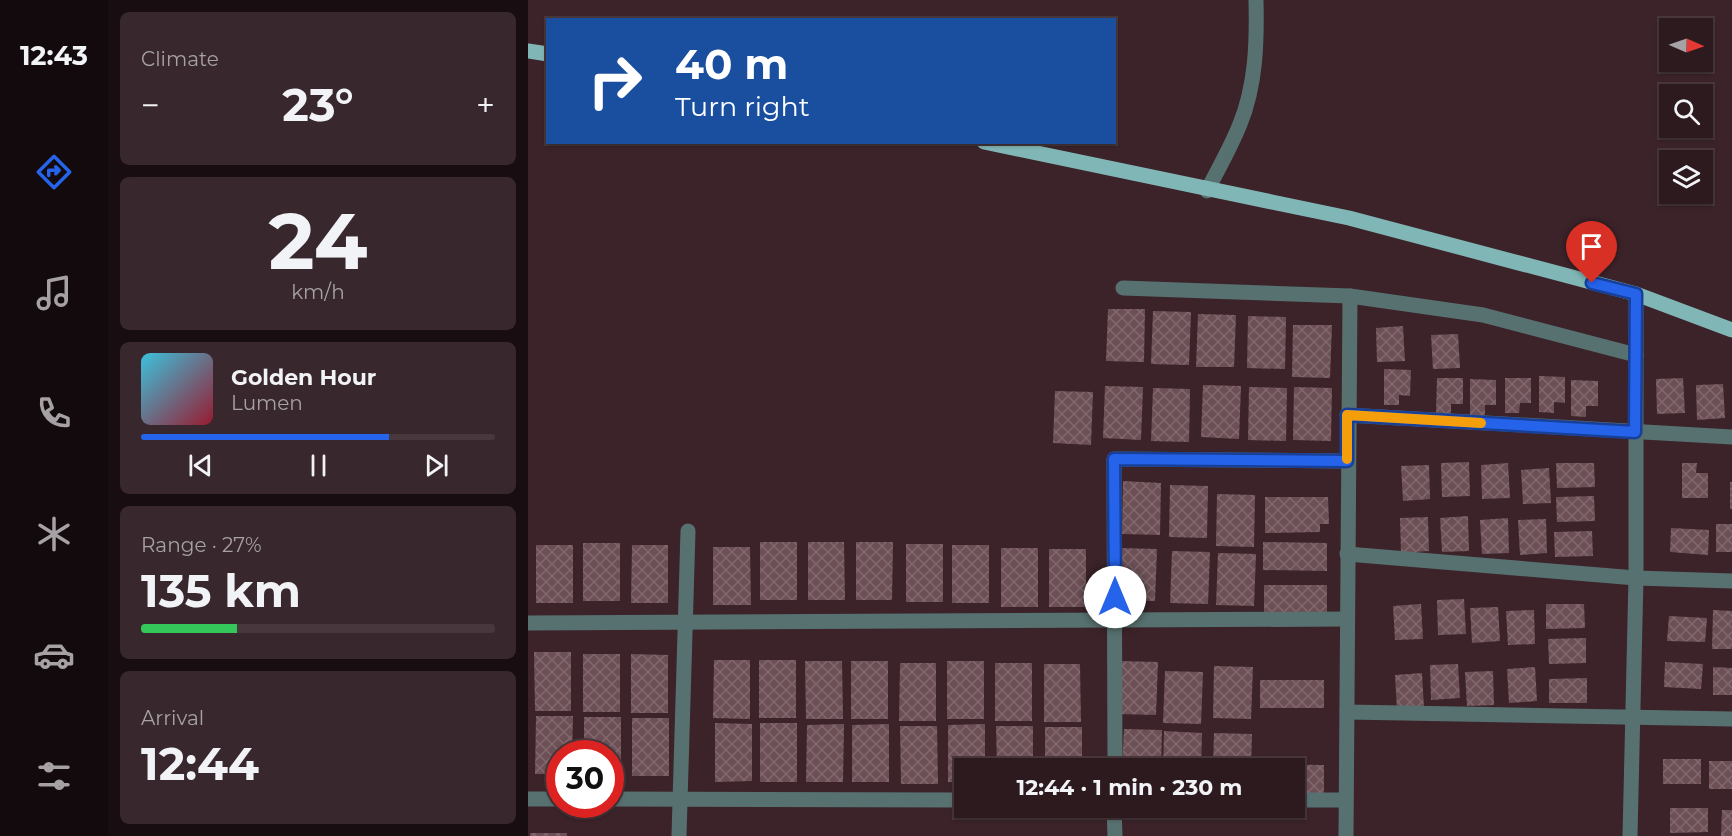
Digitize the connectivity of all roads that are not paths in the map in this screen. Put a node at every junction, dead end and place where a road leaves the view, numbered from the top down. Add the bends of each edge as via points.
1 (1256, 0) edge
2 (528, 51) edge
3 (546, 54) edge
4 (993, 144) edge
5 (1207, 191) junction
6 (1123, 288) dead end
7 (1636, 294) junction
8 (1350, 296) junction
9 (1732, 330) edge
10 (1636, 355) junction
11 (1347, 415) junction
12 (1635, 432) junction
13 (1732, 437) edge
14 (1347, 461) junction
15 (688, 531) dead end
16 (1347, 554) junction
17 (1636, 579) junction
18 (1732, 581) edge
19 (1347, 619) junction
20 (1115, 620) junction
21 (685, 622) junction
22 (528, 623) edge
23 (1347, 712) junction
24 (1632, 717) junction
25 (1732, 719) edge
26 (1114, 758) edge
27 (528, 799) edge
28 (546, 799) edge
29 (624, 799) edge
30 (680, 799) junction
31 (954, 800) edge
32 (1305, 800) edge
33 (1346, 800) junction
34 (1114, 818) edge
35 (679, 836) edge
36 (1114, 836) edge
37 (1346, 836) edge
38 (1630, 836) edge

1 - 5 street via 1252,85 1241,123
2 - 3 main road
4 - 5 main road
5 - 7 main road via 1349,218
6 - 8 street
7 - 9 main road
7 - 10 street
8 - 10 street via 1483,315
8 - 11 street
10 - 12 street
11 - 12 street
11 - 14 street
12 - 13 street
12 - 17 street
14 - 16 street
14 - 20 street via 1114,459
15 - 21 street
16 - 17 street
16 - 19 street
17 - 18 street
17 - 24 street
19 - 20 street
19 - 23 street
20 - 21 street
20 - 26 street
21 - 22 street
21 - 30 street
23 - 24 street
23 - 33 street
24 - 25 street
24 - 38 street
27 - 28 street
29 - 30 street
30 - 31 street
30 - 35 street
32 - 33 street
33 - 37 street
34 - 36 street

